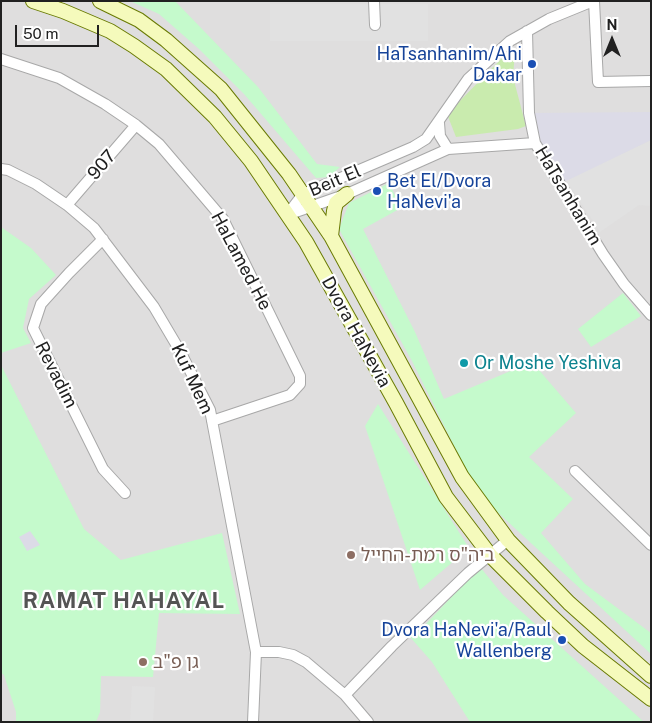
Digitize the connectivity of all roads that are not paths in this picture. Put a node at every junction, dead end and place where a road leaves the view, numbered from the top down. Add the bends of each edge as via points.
1 (33, 1) edge
2 (100, 1) edge
3 (374, 1) edge
4 (594, 1) edge
5 (375, 24) dead end
6 (527, 31) junction
7 (1, 59) edge
8 (651, 81) edge
9 (439, 123) junction
10 (136, 125) junction
11 (535, 143) junction
12 (448, 149) junction
13 (1, 169) edge
14 (303, 194) junction
15 (346, 194) junction
16 (67, 205) junction
17 (311, 207) junction
18 (287, 216) junction
19 (331, 236) junction
20 (103, 239) junction
21 (651, 314) edge
22 (212, 420) junction
23 (575, 472) dead end
24 (125, 493) dead end
25 (508, 540) junction
26 (651, 545) edge
27 (490, 555) junction
28 (256, 652) junction
29 (651, 676) edge
30 (345, 695) junction
31 (651, 699) edge
32 (253, 722) edge
33 (368, 722) edge

1 - 18 street, Dvora HaNevia via 63,10 110,31 166,69 215,117 251,161
2 - 14 street, Dvora HaNevia via 139,20 221,89
3 - 5 street
4 - 6 street, Beit El
4 - 8 street, Beit El via 598,82
6 - 9 street, Beit El via 510,41 468,79
6 - 11 street, HaTsanhanim via 529,113
7 - 10 street, HaLamed He via 60,78
9 - 12 street via 440,136
9 - 14 street, Beit El via 426,139 413,147
10 - 16 street, 907
10 - 22 street, HaLamed He via 159,144 223,219 300,376 300,384 290,395
11 - 12 street, Beit El
11 - 21 street, HaTsanhanim via 603,254
12 - 15 street, Beit El
13 - 16 street, Kuf Mem via 36,184
14 - 17 street, Dvora HaNevia
14 - 18 street, Beit El
15 - 17 street, Beit El
15 - 19 street via 336,203
16 - 20 street, Kuf Mem
17 - 18 street, Beit El
17 - 19 street, Dvora HaNevia
18 - 27 street, Dvora HaNevia via 306,242 446,497
19 - 25 street, Dvora HaNevia via 462,477
20 - 22 street, Kuf Mem via 154,307 176,343
20 - 24 street, Revadim via 41,304 33,328 103,469
22 - 28 street, Kuf Mem
23 - 26 street
25 - 27 street
25 - 29 street, Dvora HaNevia via 569,603
27 - 30 street via 392,646
27 - 31 street, Dvora HaNevia via 583,646
28 - 30 street via 292,655 306,662
28 - 32 street, Kuf Mem
30 - 33 street

